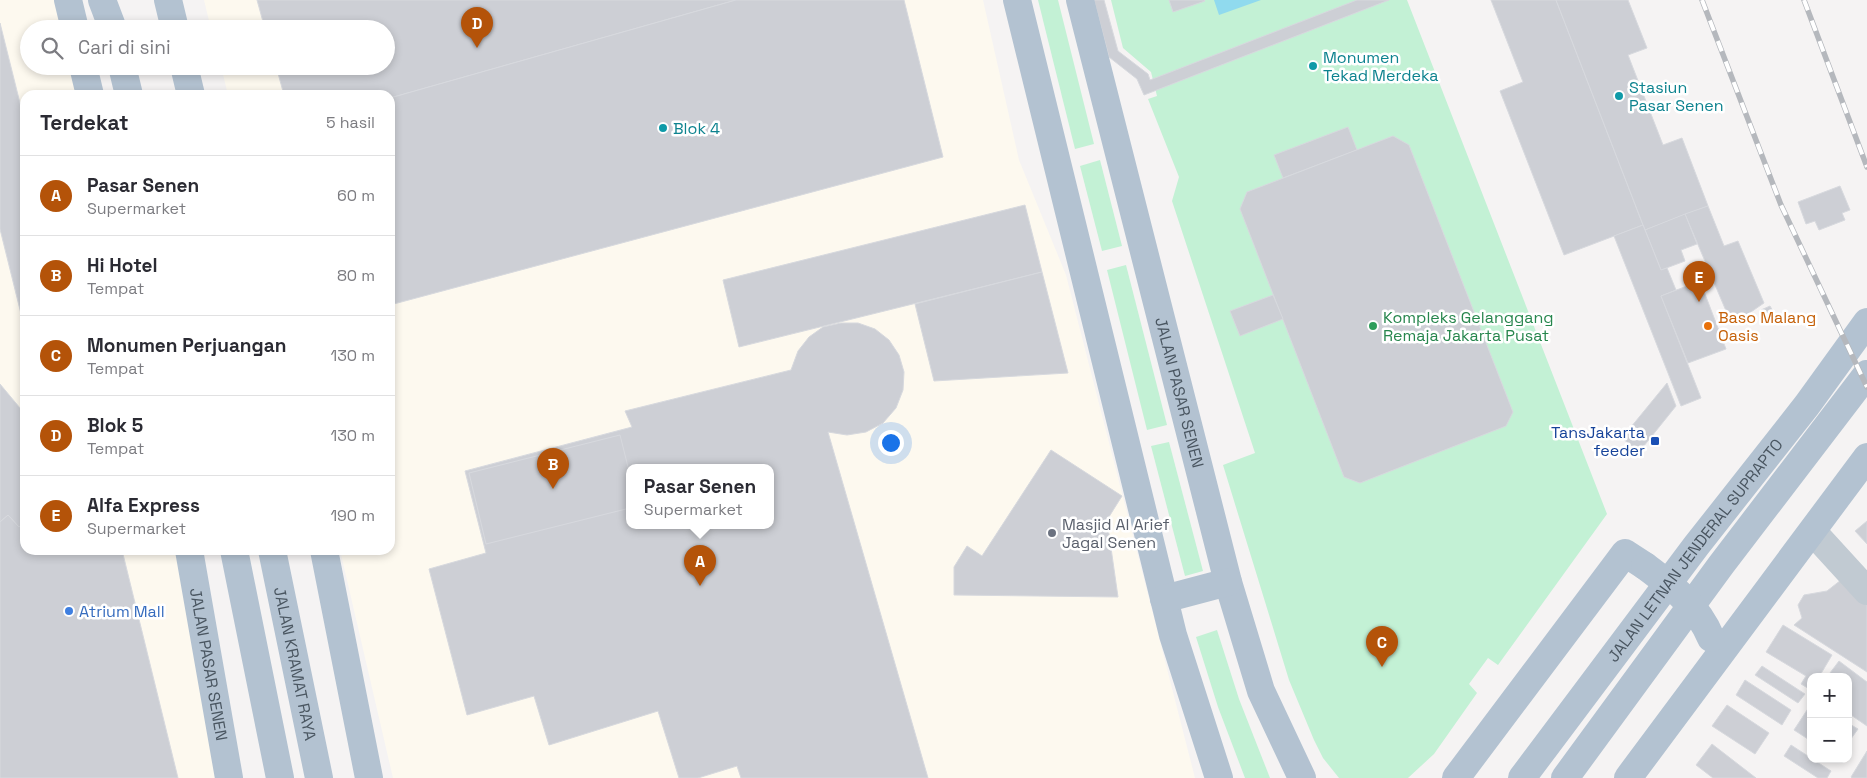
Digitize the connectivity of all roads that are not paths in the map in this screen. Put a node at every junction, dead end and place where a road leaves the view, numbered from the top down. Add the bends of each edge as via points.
1 (68, 0) edge
2 (102, 0) edge
3 (168, 0) edge
4 (1017, 0) edge
5 (1080, 0) edge
6 (72, 20) edge
7 (110, 20) edge
8 (172, 20) edge
9 (85, 75) edge
10 (124, 75) edge
11 (186, 75) edge
12 (89, 90) edge
13 (128, 90) edge
14 (190, 90) edge
15 (1867, 322) edge
16 (1867, 374) edge
17 (1867, 457) edge
18 (1813, 532) junction
19 (190, 555) edge
20 (235, 555) edge
21 (273, 555) edge
22 (325, 555) edge
23 (1228, 582) junction
24 (1867, 591) edge
25 (1164, 599) junction
26 (1714, 647) junction
27 (229, 778) edge
28 (280, 778) edge
29 (319, 778) edge
30 (369, 778) edge
31 (1219, 778) edge
32 (1302, 778) edge
33 (1456, 778) edge
34 (1522, 778) edge
35 (1565, 778) edge
36 (1628, 778) edge

1 - 6 main road
2 - 7 main road
3 - 8 main road
4 - 25 main road
5 - 23 main road, JALAN PASAR SENEN
9 - 12 main road
10 - 13 main road
11 - 14 main road
15 - 34 main road, JALAN LETNAN JENDERAL SUPRAPTO
16 - 35 main road, JALAN LETNAN JENDERAL SUPRAPTO via 1720,565
17 - 18 main road
18 - 24 street
18 - 26 main road
19 - 27 main road, JALAN PASAR SENEN
20 - 28 main road
21 - 29 main road, JALAN KRAMAT RAYA
22 - 30 main road
23 - 25 main road
23 - 32 main road, JALAN PASAR SENEN via 1261,691
25 - 31 main road
26 - 33 main road, bridge via 1705,622 1688,601 1635,559
26 - 36 main road

